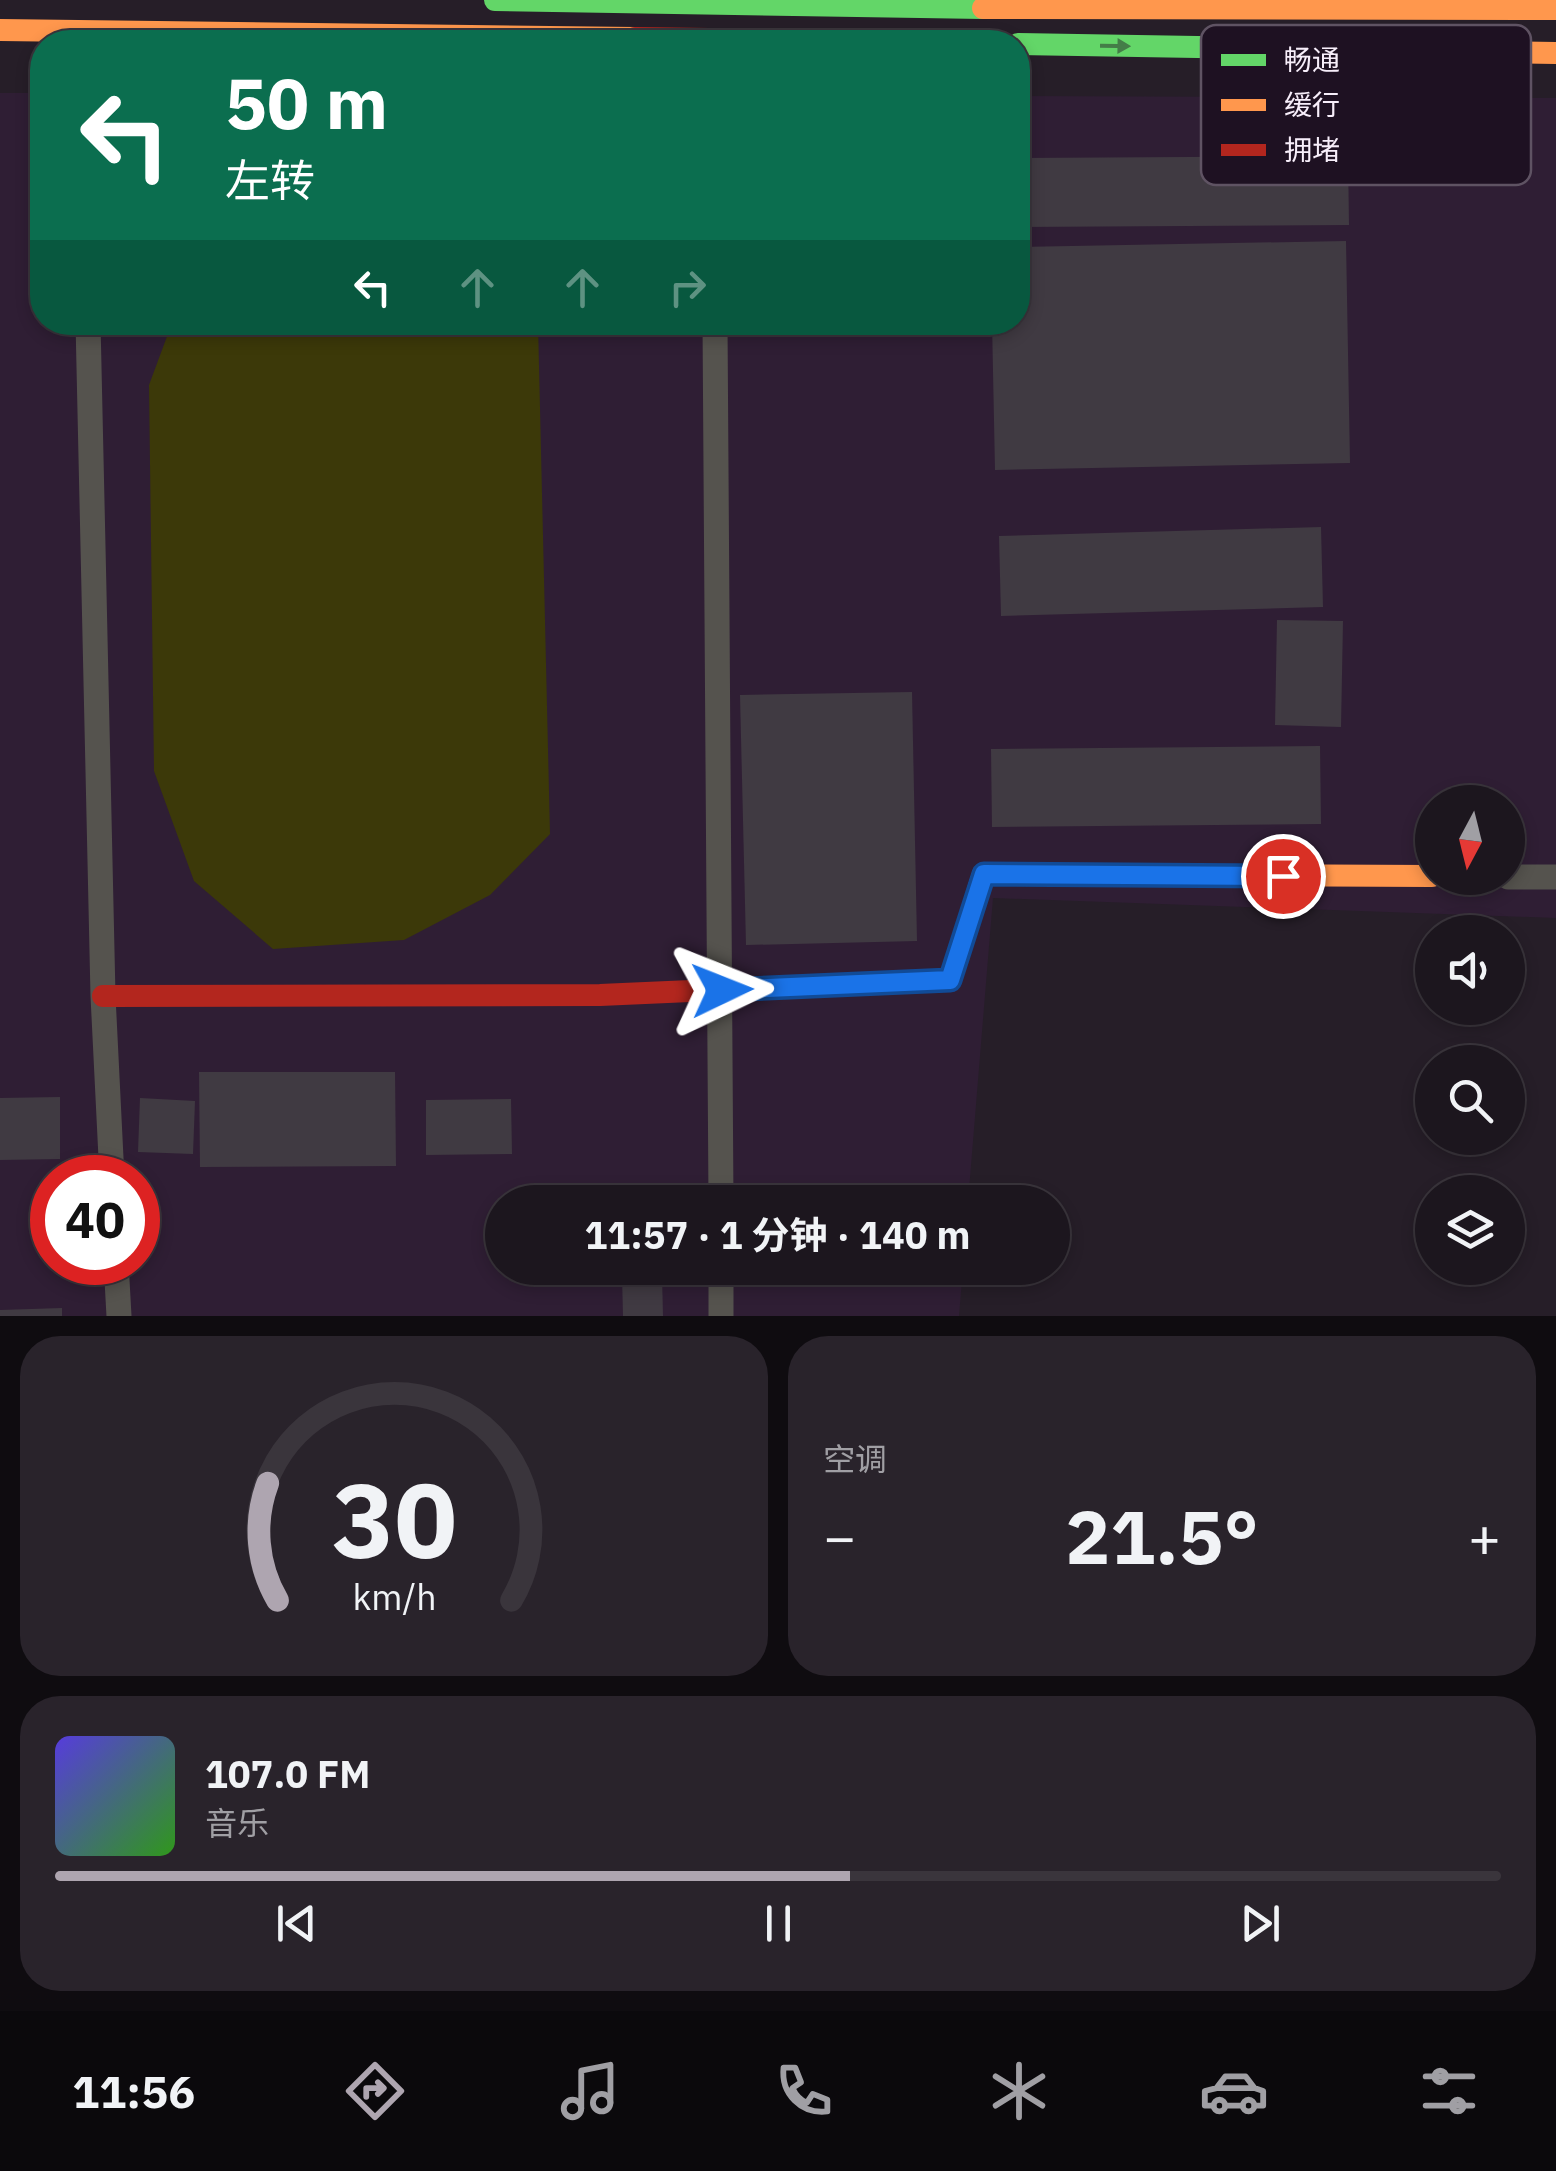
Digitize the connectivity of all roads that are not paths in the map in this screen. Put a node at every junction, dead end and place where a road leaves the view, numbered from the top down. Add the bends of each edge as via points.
1 (496, 0) edge
2 (1556, 9) edge
3 (0, 30) edge
4 (30, 31) edge
5 (1030, 44) edge
6 (1201, 47) edge
7 (1531, 53) edge
8 (1556, 53) edge
9 (88, 335) edge
10 (714, 335) edge
11 (1415, 876) edge
12 (1525, 877) edge
13 (1556, 877) edge
14 (722, 990) junction
15 (103, 996) junction
16 (111, 1155) edge
17 (721, 1185) edge
18 (117, 1285) edge
19 (721, 1285) edge
20 (118, 1316) edge
21 (721, 1316) edge

1 - 2 street via 1208,12
3 - 4 street
5 -> 6 street
7 -> 8 street
9 - 15 street
10 - 14 street
11 - 14 street via 984,874 950,980
12 - 13 street
14 - 15 street
14 - 17 street
15 - 16 street
18 - 20 street
19 - 21 street

